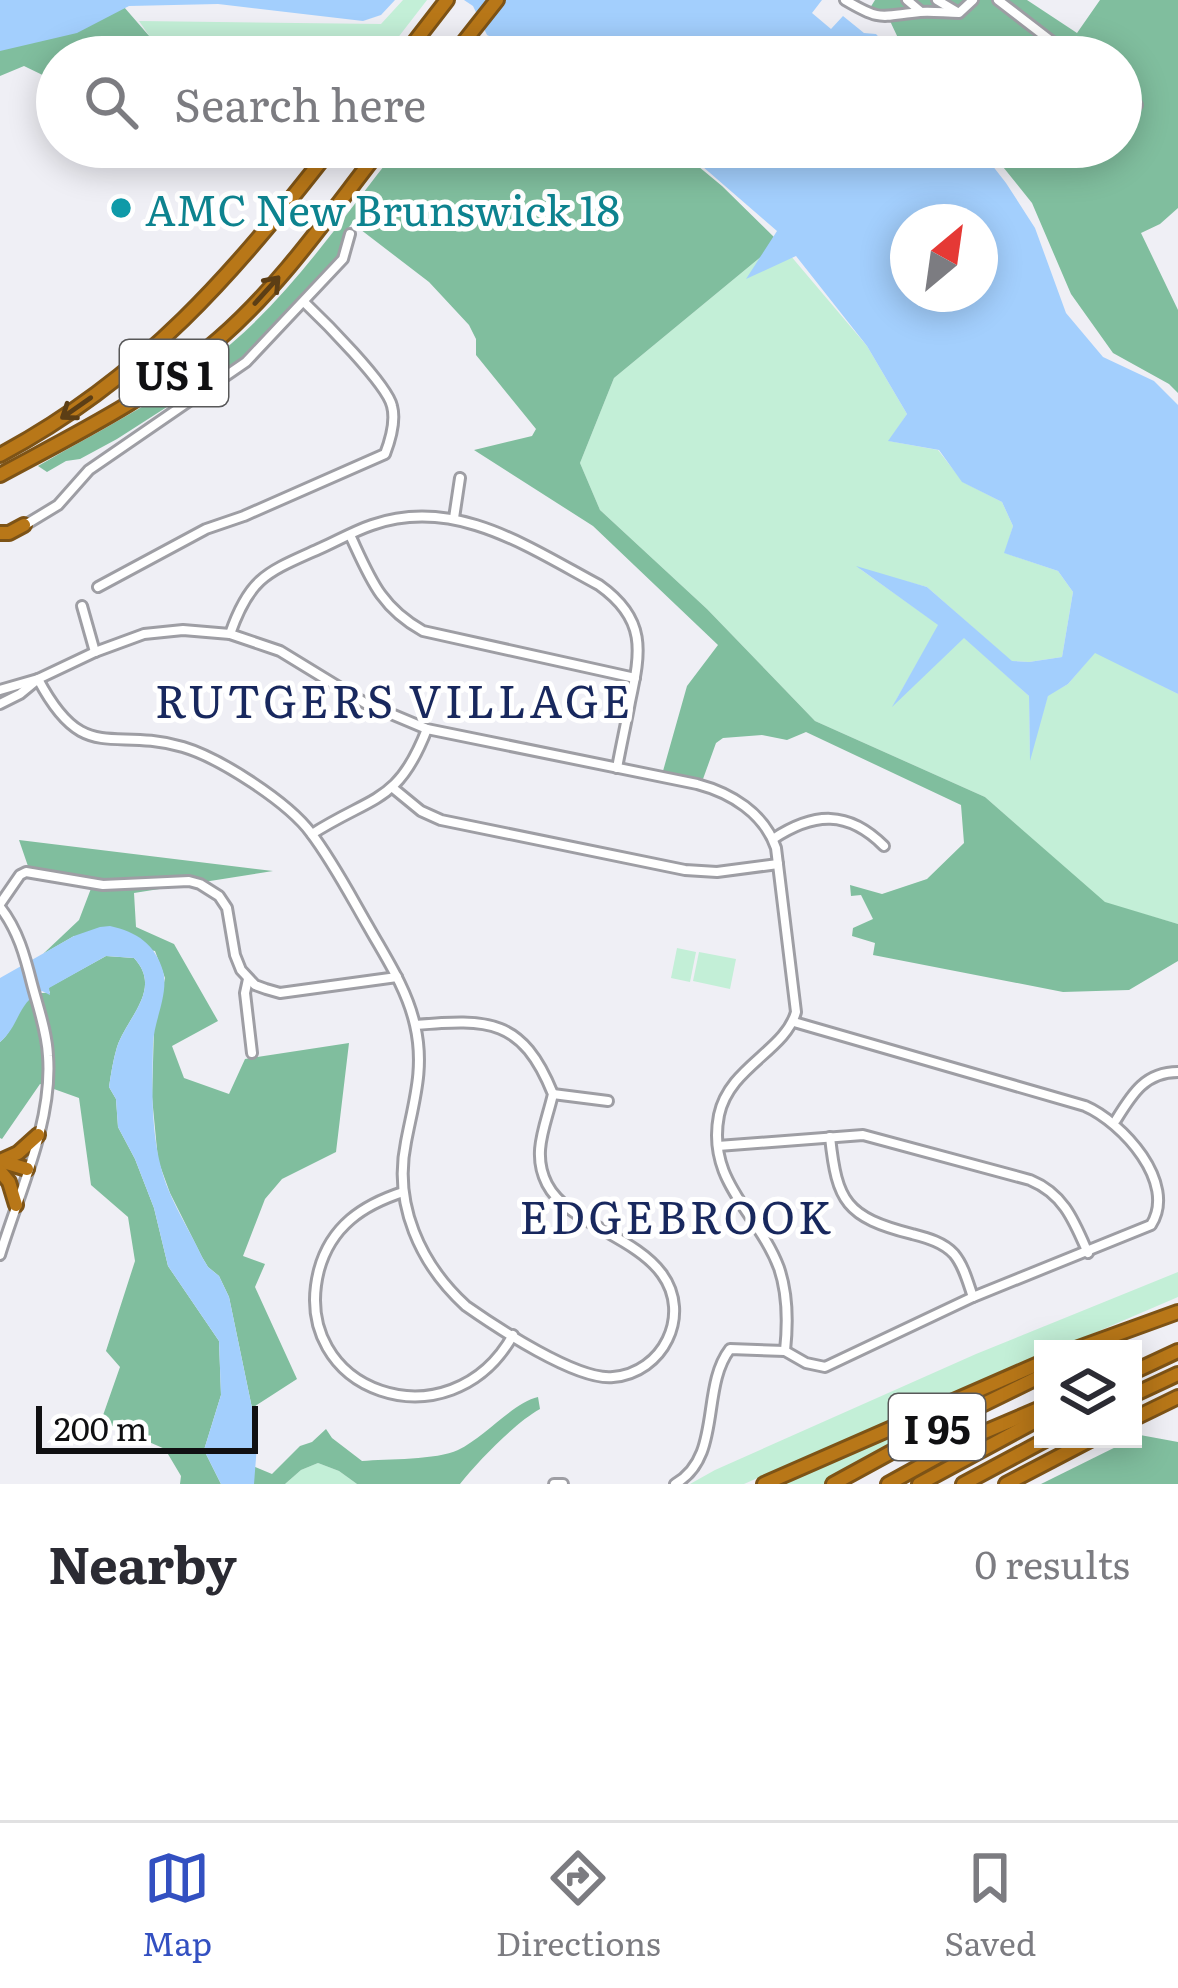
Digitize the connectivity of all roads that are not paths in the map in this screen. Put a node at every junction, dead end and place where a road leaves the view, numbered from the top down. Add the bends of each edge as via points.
1 (448, 0) edge
2 (497, 0) edge
3 (845, 0) edge
4 (907, 0) edge
5 (938, 0) edge
6 (974, 0) edge
7 (998, 0) edge
8 (921, 12) junction
9 (959, 13) junction
10 (420, 36) edge
11 (469, 36) edge
12 (1045, 36) edge
13 (316, 168) edge
14 (366, 168) edge
15 (350, 234) dead end
16 (304, 302) junction
17 (0, 455) edge
18 (1, 474) edge
19 (460, 478) dead end
20 (454, 518) junction
21 (24, 525) joint
22 (0, 530) edge
23 (350, 535) junction
24 (98, 586) dead end
25 (82, 606) dead end
26 (230, 634) junction
27 (95, 652) junction
28 (635, 677) junction
29 (38, 679) junction
30 (0, 690) edge
31 (0, 704) edge
32 (427, 729) junction
33 (616, 768) junction
34 (393, 788) junction
35 (312, 834) junction
36 (773, 839) junction
37 (884, 846) dead end
38 (779, 863) junction
39 (0, 905) edge
40 (397, 977) junction
41 (248, 979) junction
42 (794, 1022) junction
43 (416, 1025) junction
44 (252, 1053) dead end
45 (1178, 1072) edge
46 (553, 1094) junction
47 (608, 1101) dead end
48 (1116, 1120) junction
49 (38, 1135) junction
50 (830, 1136) junction
51 (718, 1146) junction
52 (1150, 1148) dead end
53 (0, 1166) edge
54 (26, 1173) junction
55 (404, 1192) junction
56 (1170, 1203) dead end
57 (16, 1205) junction
58 (1088, 1252) junction
59 (0, 1255) edge
60 (973, 1298) junction
61 (1178, 1314) edge
62 (513, 1335) junction
63 (1102, 1340) edge
64 (1120, 1340) edge
65 (784, 1351) junction
66 (1178, 1351) edge
67 (1034, 1366) edge
68 (1142, 1367) edge
69 (1178, 1374) edge
70 (1034, 1379) edge
71 (1142, 1391) edge
72 (1178, 1397) edge
73 (1034, 1411) edge
74 (1142, 1415) edge
75 (1034, 1422) edge
76 (1034, 1446) edge
77 (1075, 1448) edge
78 (554, 1484) edge
79 (563, 1484) edge
80 (676, 1484) edge
81 (764, 1484) edge
82 (833, 1484) edge
83 (888, 1484) edge
84 (920, 1484) edge
85 (963, 1484) edge
86 (1006, 1484) edge

1 - 10 highway
2 - 11 highway
3 - 8 street via 868,14
4 - 8 street
5 - 9 street
6 - 9 street
7 - 12 street
8 - 9 street
13 -> 17 highway, US 1 via 161,342 76,409
18 -> 14 highway, US 1 via 192,361 247,313
15 - 16 street via 343,260
16 - 21 street via 245,362
16 - 24 street via 391,401 385,454 206,529
19 - 20 street
20 - 23 street via 395,519
20 - 28 street via 497,531 615,596 639,642
21 - 22 highway
23 - 26 street via 257,582
23 - 28 street via 383,600 423,631
25 - 27 street
26 - 27 street via 165,631
26 - 32 street via 280,651 365,703
27 - 29 street
28 - 33 street
29 - 30 street
29 - 31 street
29 - 35 street via 57,713 83,733 199,753 289,809
32 - 33 street
32 - 34 street
33 - 36 street via 718,790
34 - 35 street
34 - 38 street via 441,820 685,870
35 - 40 street
36 - 37 street via 824,818 859,825
36 - 38 street
38 - 42 street
39 - 41 street via 26,872 103,885 189,880 227,908
39 - 49 street via 26,959 47,1045
40 - 41 street via 280,993
40 - 43 street
41 - 44 street
42 - 48 street
42 - 51 street via 727,1095
43 - 46 street via 464,1021 503,1029 532,1054
43 - 55 street via 419,1075
45 - 48 street via 1149,1078
46 - 47 street
46 - 62 street via 539,1150 550,1190 644,1255 669,1285 676,1312 657,1355 607,1378
48 - 52 street
49 - 53 highway
49 - 54 street
50 - 51 street
50 - 58 street via 873,1136 1042,1185 1070,1212
50 - 60 street via 837,1184 850,1205 872,1222 945,1247
51 - 65 street via 723,1173 778,1267
53 - 54 highway
53 - 57 highway
54 - 57 street
55 - 62 street via 416,1239 439,1278
55 - 62 street via 351,1217 321,1264 316,1314 340,1364 385,1393 440,1395 493,1365
56 - 58 street via 1151,1225
57 - 59 street
58 - 60 street
60 - 65 street via 825,1367
61 - 63 highway
61 - 64 highway
65 - 80 street via 725,1354 699,1460
66 - 68 highway
67 - 81 highway
69 - 71 highway
70 - 82 highway, I 95
72 - 74 highway
73 - 83 highway
75 - 84 highway, I 95
76 - 85 highway, I 95
77 - 86 highway, I 95
78 - 79 street

